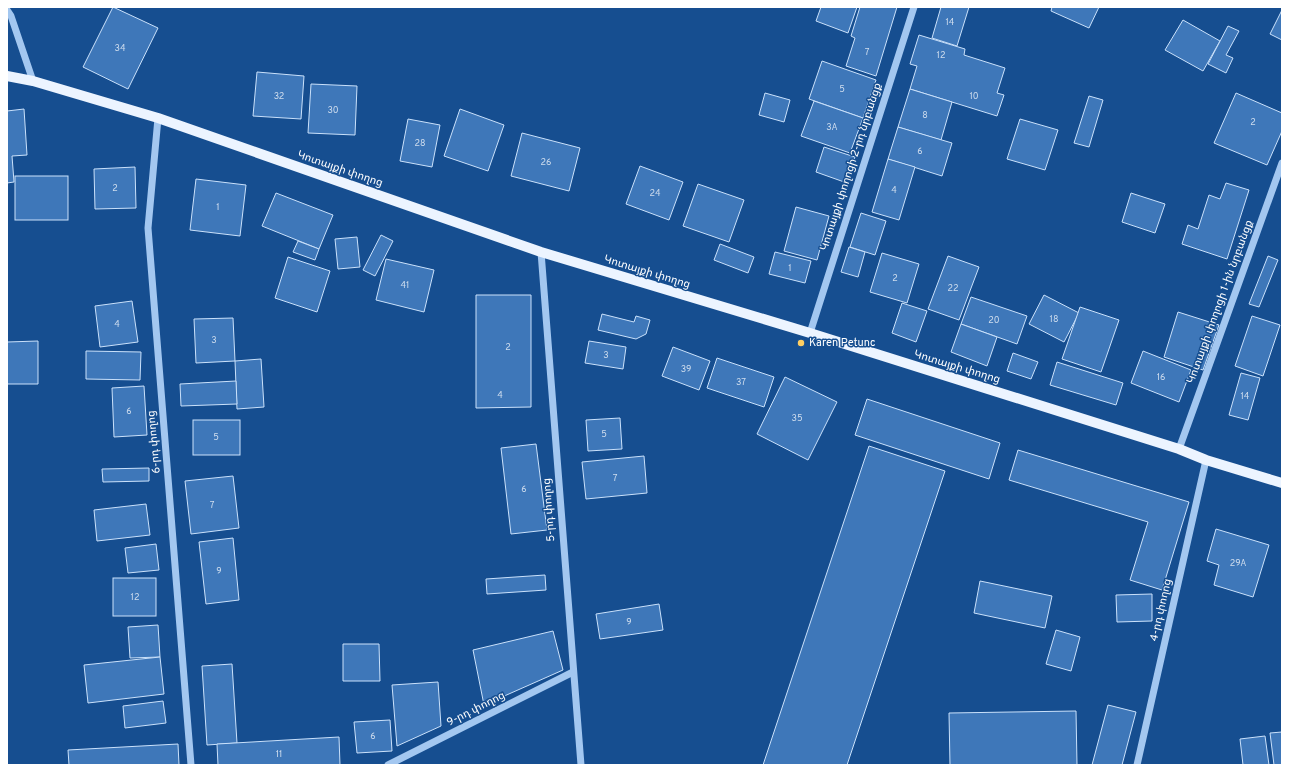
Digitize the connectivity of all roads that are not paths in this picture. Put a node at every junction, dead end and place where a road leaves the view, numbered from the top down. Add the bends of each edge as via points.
1 (914, 7) edge
2 (7, 10) edge
3 (7, 76) edge
4 (33, 81) junction
5 (158, 118) junction
6 (1282, 163) edge
7 (541, 252) junction
8 (810, 333) junction
9 (1179, 449) junction
10 (1206, 460) junction
11 (1282, 483) edge
12 (573, 672) junction
13 (191, 765) edge
14 (388, 765) edge
15 (581, 765) edge
16 (1137, 765) edge

1 - 8 street, Կոտայքի փողոցի 2-րդ նրբանցք
2 - 4 street
3 - 4 main road, Կոտայքի փողոց
4 - 5 main road, Կոտայքի փողոց
5 - 7 main road, Կոտայքի փողոց
5 - 13 street, 6-րդ փողոց via 148,228
6 - 9 street, Կոտայքի փողոցի 1-ին նրբանցք
7 - 8 main road, Կոտայքի փողոց
7 - 12 street, 5-րդ փողոց
8 - 9 main road, Կոտայքի փողոց
9 - 10 main road, Կոտայքի փողոց
10 - 11 main road, Կոտայքի փողոց
10 - 16 street, 4-րդ փողոց
12 - 14 street, 9-րդ փողոց
12 - 15 street, 5-րդ փողոց

